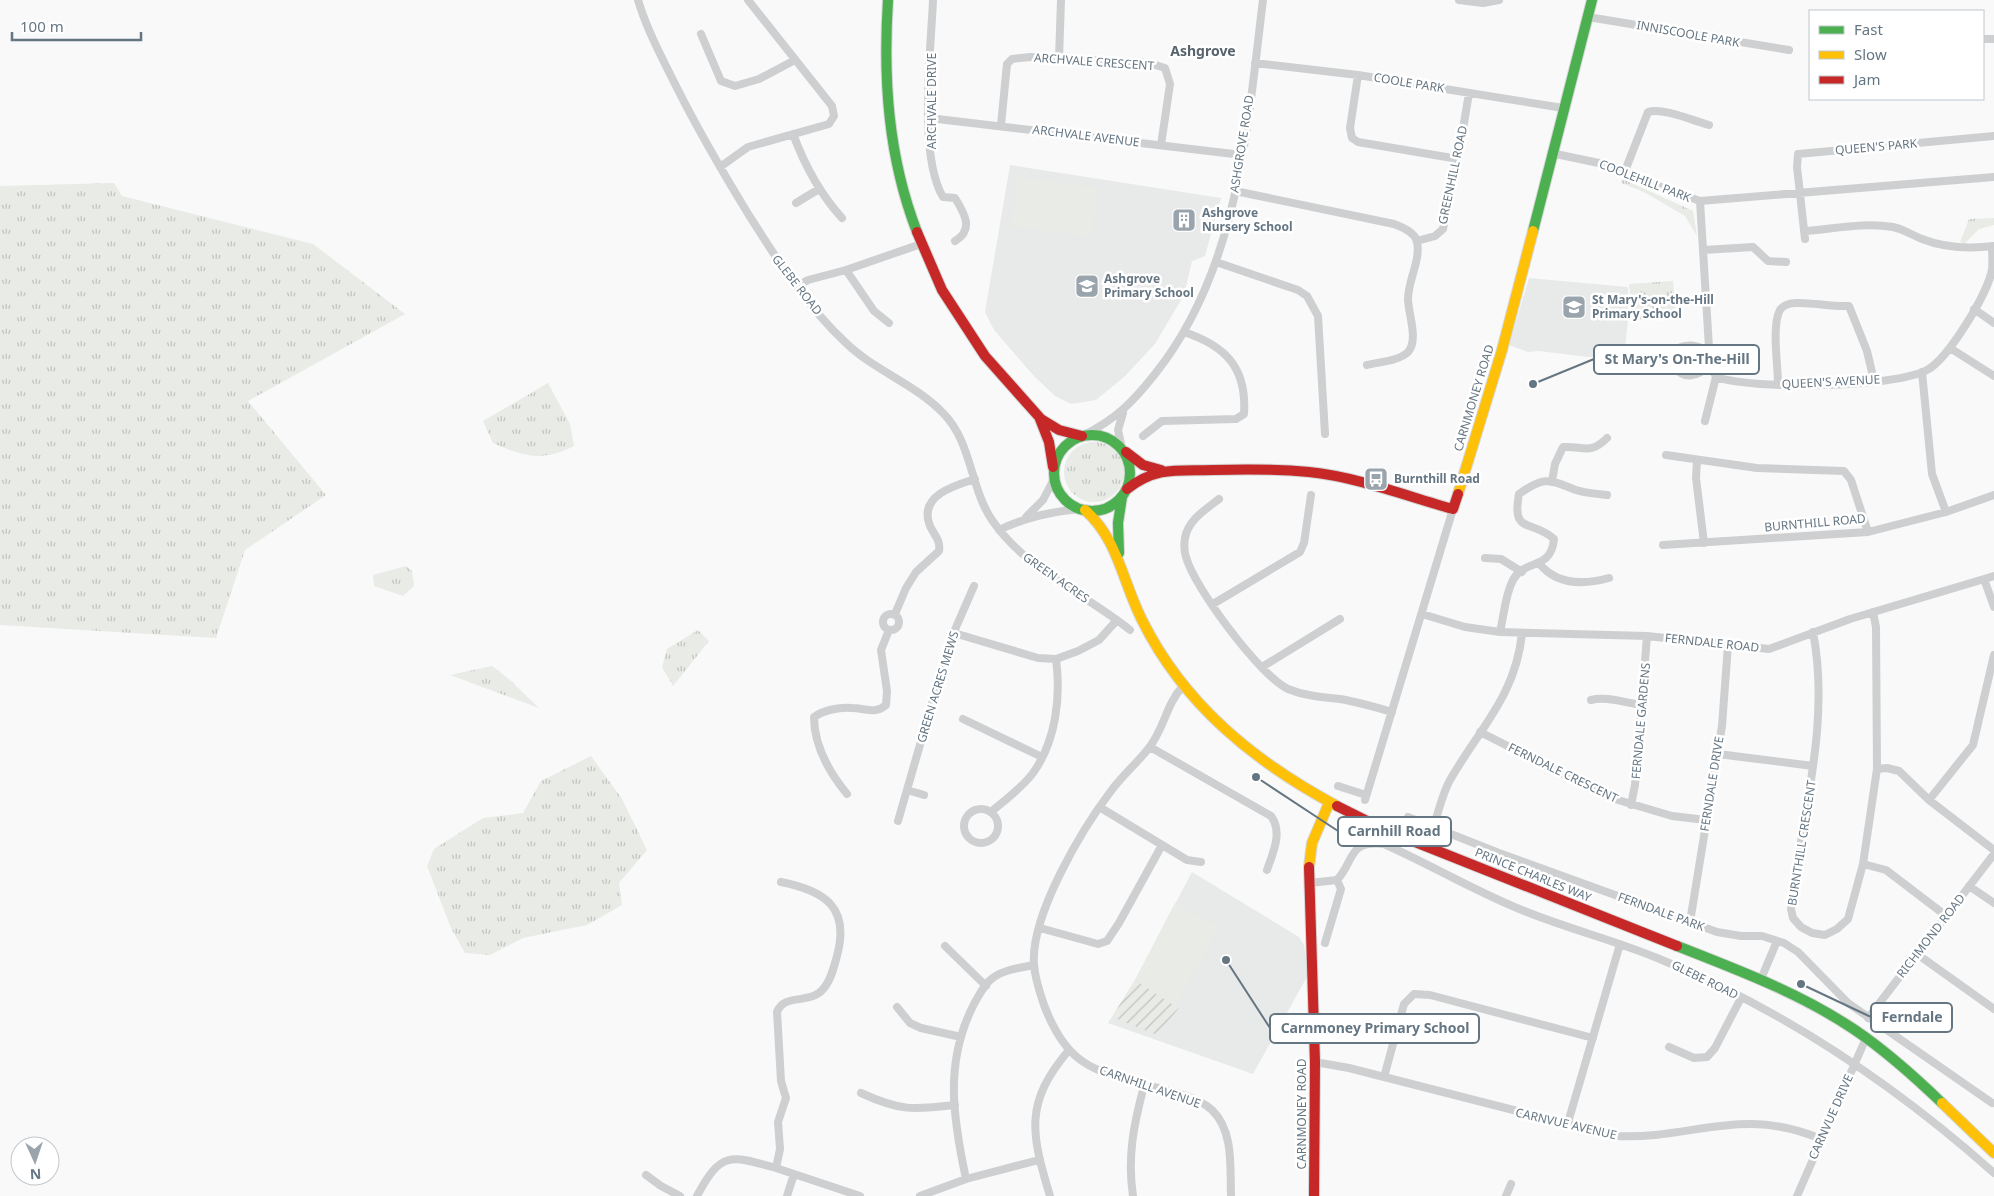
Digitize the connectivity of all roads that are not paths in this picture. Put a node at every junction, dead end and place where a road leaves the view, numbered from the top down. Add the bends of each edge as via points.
1 (638, 0) edge
2 (748, 0) edge
3 (888, 0) edge
4 (934, 0) edge
5 (1061, 0) edge
6 (1263, 0) edge
7 (1459, 0) edge
8 (1499, 0) edge
9 (1592, 0) edge
10 (1588, 17) junction
11 (701, 34) dead end
12 (1789, 50) dead end
13 (1059, 58) junction
14 (795, 60) junction
15 (1255, 63) junction
16 (1358, 75) junction
17 (1469, 93) junction
18 (1563, 108) junction
19 (929, 118) junction
20 (1001, 125) junction
21 (1709, 125) dead end
22 (793, 134) junction
23 (1994, 136) edge
24 (1161, 145) junction
25 (1552, 153) junction
26 (1242, 155) junction
27 (1458, 159) junction
28 (720, 168) junction
29 (1625, 171) junction
30 (1994, 177) edge
31 (819, 189) junction
32 (1235, 191) junction
33 (1800, 194) junction
34 (1700, 201) junction
35 (796, 203) dead end
36 (842, 218) dead end
37 (955, 241) dead end
38 (1417, 241) junction
39 (921, 244) junction
40 (1993, 246) edge
41 (1704, 250) junction
42 (1216, 262) junction
43 (1786, 262) dead end
44 (846, 270) junction
45 (798, 286) junction
46 (1974, 309) junction
47 (889, 323) dead end
48 (1994, 323) edge
49 (1184, 332) junction
50 (1950, 348) junction
51 (1709, 352) junction
52 (1367, 364) dead end
53 (1710, 364) junction
54 (1922, 372) junction
55 (1994, 376) edge
56 (1716, 377) junction
57 (1874, 381) junction
58 (1778, 385) junction
59 (1125, 409) junction
60 (1038, 417) junction
61 (1706, 421) dead end
62 (1324, 434) dead end
63 (1083, 435) junction
64 (1143, 436) dead end
65 (1607, 438) dead end
66 (1124, 450) junction
67 (1666, 456) dead end
68 (1697, 460) junction
69 (1162, 471) junction
70 (1054, 476) junction
71 (975, 479) junction
72 (1552, 481) junction
73 (1125, 493) junction
74 (1311, 495) dead end
75 (1606, 495) dead end
76 (1994, 496) edge
77 (1219, 499) dead end
78 (1453, 509) junction
79 (1082, 510) junction
80 (1946, 512) junction
81 (1024, 518) junction
82 (1000, 530) junction
83 (1868, 532) junction
84 (1704, 544) junction
85 (1662, 546) dead end
86 (1485, 558) dead end
87 (1539, 563) junction
88 (1119, 564) junction
89 (1522, 572) junction
90 (1994, 576) edge
91 (1609, 578) dead end
92 (1984, 579) junction
93 (974, 586) dead end
94 (1213, 604) junction
95 (1994, 607) edge
96 (1873, 612) junction
97 (895, 614) junction
98 (1422, 614) junction
99 (1340, 619) dead end
100 (1117, 620) junction
101 (889, 630) junction
102 (1130, 630) dead end
103 (1500, 632) junction
104 (1812, 632) junction
105 (954, 633) junction
106 (1522, 633) junction
107 (1647, 636) junction
108 (1728, 645) junction
109 (1994, 654) edge
110 (1056, 659) junction
111 (1262, 667) junction
112 (1183, 686) junction
113 (1591, 700) dead end
114 (1643, 705) junction
115 (1392, 712) junction
116 (963, 719) dead end
117 (1480, 732) junction
118 (1150, 747) junction
119 (1718, 754) junction
120 (1042, 757) junction
121 (1813, 766) junction
122 (1877, 769) junction
123 (1338, 786) dead end
124 (907, 790) junction
125 (846, 794) dead end
126 (924, 794) dead end
127 (1930, 800) junction
128 (1330, 803) junction
129 (1631, 805) junction
130 (1101, 808) junction
131 (990, 812) junction
132 (1408, 817) dead end
133 (1706, 820) junction
134 (898, 821) dead end
135 (1433, 827) junction
136 (1162, 845) junction
137 (1994, 850) edge
138 (1994, 854) edge
139 (1201, 862) dead end
140 (1863, 864) junction
141 (1267, 870) dead end
142 (1336, 880) junction
143 (781, 882) dead end
144 (1310, 883) junction
145 (1969, 886) junction
146 (1994, 903) edge
147 (1946, 915) junction
148 (1690, 922) junction
149 (1040, 928) junction
150 (1777, 941) junction
151 (1325, 943) dead end
152 (1620, 944) junction
153 (945, 946) dead end
154 (1917, 954) junction
155 (1034, 965) junction
156 (1760, 979) junction
157 (986, 986) junction
158 (1740, 998) junction
159 (897, 1007) dead end
160 (1994, 1009) edge
161 (1868, 1018) junction
162 (960, 1037) junction
163 (1593, 1038) junction
164 (1866, 1038) junction
165 (1669, 1047) dead end
166 (1069, 1050) junction
167 (1315, 1062) junction
168 (1854, 1064) junction
169 (1384, 1077) junction
170 (1144, 1086) junction
171 (861, 1093) dead end
172 (1992, 1103) dead end
173 (955, 1105) junction
174 (1567, 1126) junction
175 (1820, 1139) junction
176 (1994, 1153) edge
177 (1039, 1160) junction
178 (776, 1168) junction
179 (1994, 1173) edge
180 (794, 1174) junction
181 (646, 1175) dead end
182 (966, 1179) junction
183 (1511, 1184) dead end
184 (680, 1196) edge
185 (697, 1196) edge
186 (787, 1196) edge
187 (860, 1196) edge
188 (920, 1196) edge
189 (1050, 1196) edge
190 (1133, 1196) edge
191 (1231, 1196) edge
192 (1314, 1196) edge
193 (1506, 1196) edge
194 (1797, 1196) edge

1 - 28 street, GLEBE ROAD via 648,29
2 - 14 street
3 - 39 street via 885,58 891,136 899,177
4 - 19 street, ARCHVALE DRIVE
5 - 13 street
6 - 15 street, ASHGROVE ROAD
7 - 8 street via 1483,3
9 - 10 street, CARNMONEY ROAD
10 - 12 street, INNISCOOLE PARK
10 - 18 street, CARNMONEY ROAD
11 - 14 street via 721,81 735,86 759,79
13 - 20 street, ARCHVALE CRESCENT via 1012,59 1008,64
13 - 24 street, ARCHVALE CRESCENT via 1165,68 1170,84
14 - 22 street via 832,106 834,116 828,124
15 - 16 street, COOLE PARK
15 - 26 street, ASHGROVE ROAD
16 - 17 street, COOLE PARK
16 - 27 street via 1350,128 1352,138 1358,142
17 - 18 street, COOLE PARK
17 - 27 street, GREENHILL ROAD
18 - 25 street, CARNMONEY ROAD
19 - 20 street, ARCHVALE AVENUE
19 - 37 street, ARCHVALE DRIVE via 937,187 943,197 955,198 966,218 967,228
20 - 24 street, ARCHVALE AVENUE
21 - 29 street via 1664,112 1648,112
22 - 28 street via 748,147
22 - 31 street via 804,164
23 - 33 street, QUEEN'S PARK via 1798,154
24 - 26 street, ARCHVALE AVENUE
25 - 29 street, COOLEHILL PARK
25 - 78 street, CARNMONEY ROAD via 1502,350
26 - 32 street, ASHGROVE ROAD
27 - 38 street, GREENHILL ROAD via 1443,229 1427,240
28 - 45 street, GLEBE ROAD via 772,252
29 - 34 street, COOLEHILL PARK
30 - 33 street
31 - 35 street
31 - 36 street
32 - 38 street via 1394,224 1406,229
32 - 42 street, ASHGROVE ROAD
33 - 34 street, COOLEHILL PARK
33 - 40 street, QUEEN'S PARK via 1804,235 1876,225 1896,227 1949,247 1972,249
34 - 41 street
38 - 52 street via 1408,300 1412,342 1408,352 1395,359
39 - 44 street
39 - 60 street via 970,335 997,372
40 - 46 street, QUEEN'S AVENUE via 1992,269 1985,292
41 - 43 street via 1753,247 1768,262
41 - 51 street
42 - 49 street, ASHGROVE ROAD
42 - 62 street via 1298,290 1314,306 1320,328
44 - 45 street via 808,280
44 - 47 street via 874,311
45 - 71 street, GLEBE ROAD via 846,343 942,412 957,433
46 - 48 street
46 - 50 street, QUEEN'S AVENUE
49 - 59 street, ASHGROVE ROAD via 1161,367
49 - 64 street via 1206,339 1222,349 1233,363 1240,376 1244,414 1236,419 1162,421
50 - 54 street, QUEEN'S AVENUE
50 - 55 street
51 - 53 street
51 - 53 street via 1689,344 1680,346 1674,351 1672,363 1682,374 1692,376 1703,372
53 - 56 street
54 - 57 street, QUEEN'S AVENUE
54 - 80 street via 1932,474
56 - 58 street, QUEEN'S AVENUE
56 - 61 street
57 - 58 street, QUEEN'S AVENUE
57 - 58 street via 1867,351 1849,306 1794,303 1779,311
59 - 63 street, ASHGROVE ROAD via 1108,423
59 - 66 street, ASHGROVE ROAD via 1118,430
60 - 63 street via 1060,432
60 - 70 street via 1049,442
63 - 66 street via 1101,435
63 - 70 street via 1062,450 1055,463
65 - 72 street via 1598,448 1563,447 1554,464
66 - 69 street via 1143,465
66 - 73 street via 1131,470
67 - 68 street
68 - 83 street via 1757,468 1844,471 1851,480
68 - 84 street
69 - 73 street via 1143,477
69 - 78 street via 1261,468 1310,472 1345,478
70 - 79 street via 1060,494
70 - 81 street via 1043,500
71 - 82 street, GLEBE ROAD via 990,518
71 - 97 street via 948,488 936,496 928,508 928,522 940,543 940,551 916,572
72 - 75 street via 1577,491
72 - 87 street via 1535,482 1519,494 1516,511 1518,520 1526,526 1545,531 1554,539 1553,549 1546,560
73 - 79 street via 1105,509
73 - 88 street, PRINCE CHARLES WAY via 1118,528
74 - 94 street via 1300,552
76 - 80 street, BURNTHILL ROAD
77 - 94 street via 1189,525 1184,546 1191,569
78 - 98 street, CARNMONEY ROAD
79 - 81 street via 1048,512
79 - 88 street, PRINCE CHARLES WAY via 1103,527
80 - 83 street, BURNTHILL ROAD
81 - 82 street
82 - 100 street, GREEN ACRES via 1018,552
83 - 84 street, BURNTHILL ROAD
84 - 85 street, BURNTHILL ROAD
86 - 89 street via 1502,559
87 - 89 street
87 - 91 street via 1548,575 1558,578 1592,582
88 - 112 street, PRINCE CHARLES WAY via 1149,634
89 - 103 street via 1514,578
90 - 92 street, FERNDALE ROAD
92 - 95 street
92 - 96 street, FERNDALE ROAD
93 - 105 street, GREEN ACRES MEWS
94 - 111 street via 1227,627
96 - 104 street, FERNDALE ROAD
96 - 122 street, BURNTHILL CRESCENT via 1876,627
97 - 101 street via 900,623 895,630
97 - 101 street via 883,619
98 - 103 street, FERNDALE ROAD via 1465,627
98 - 115 street, CARNMONEY ROAD
99 - 111 street
100 - 102 street, GREEN ACRES
100 - 110 street via 1099,640
101 - 125 street via 881,650 887,691 886,704 882,709 823,711 814,717 814,732 830,773
103 - 106 street, FERNDALE ROAD
104 - 108 street, FERNDALE ROAD via 1769,649
104 - 121 street, BURNTHILL CRESCENT via 1818,661
105 - 110 street via 1038,658
105 - 124 street, GREEN ACRES MEWS
106 - 107 street, FERNDALE ROAD
106 - 117 street via 1512,681 1496,712
107 - 108 street, FERNDALE ROAD
107 - 114 street, FERNDALE GARDENS
108 - 119 street, FERNDALE DRIVE
109 - 127 street via 1973,745
110 - 120 street via 1056,717
111 - 115 street via 1275,680 1295,691
112 - 118 street via 1172,701
112 - 128 street, PRINCE CHARLES WAY via 1240,745
113 - 114 street via 1603,697
114 - 129 street, FERNDALE GARDENS
115 - 123 street, CARNMONEY ROAD via 1366,798
116 - 120 street
117 - 129 street, FERNDALE CRESCENT via 1592,790
117 - 135 street via 1449,782
118 - 130 street via 1110,792
118 - 141 street via 1272,816 1277,823 1276,846
119 - 121 street
119 - 133 street, FERNDALE DRIVE
120 - 131 street via 1033,773
121 - 140 street, BURNTHILL CRESCENT via 1791,909 1793,918 1812,933 1825,934 1837,929 1848,919
122 - 127 street via 1899,771
122 - 140 street, BURNTHILL CRESCENT
124 - 126 street
124 - 134 street, GREEN ACRES MEWS
127 - 137 street
128 - 144 street, CARNMONEY ROAD via 1312,843
128 - 156 street, PRINCE CHARLES WAY via 1384,830
129 - 133 street, FERNDALE CRESCENT via 1672,816
130 - 136 street
130 - 149 street via 1079,837 1056,882
131 - 131 street via 997,821 996,832 984,842 973,840 966,833 964,822 967,817 975,810
132 - 135 street, FERNDALE PARK
133 - 148 street, FERNDALE DRIVE
135 - 148 street, FERNDALE PARK
136 - 139 street via 1187,860
136 - 149 street via 1107,942 1091,942
138 - 145 street, RICHMOND ROAD
140 - 147 street via 1886,870
142 - 144 street
142 - 151 street via 1341,889
142 - 152 street, GLEBE ROAD via 1355,851 1373,843 1384,844 1518,909
143 - 178 street via 797,885 826,900 837,913 841,931 835,961 824,988 811,998 785,1001 777,1012 781,1081 786,1098 778,1122 780,1149
144 - 167 street, CARNMONEY ROAD
145 - 146 street
145 - 147 street, RICHMOND ROAD
147 - 154 street, RICHMOND ROAD
148 - 150 street, FERNDALE PARK via 1717,932 1762,936
149 - 155 street
150 - 156 street
150 - 161 street, FERNDALE PARK via 1798,952 1848,1003
152 - 158 street, GLEBE ROAD via 1662,960
152 - 163 street
153 - 157 street
154 - 160 street
154 - 161 street, RICHMOND ROAD
155 - 157 street via 1006,970
155 - 166 street, CARNHILL AVENUE via 1051,1024
156 - 164 street, PRINCE CHARLES WAY via 1812,1004
157 - 162 street
158 - 165 street via 1715,1048 1707,1057 1694,1058
158 - 168 street, GLEBE ROAD
159 - 162 street via 910,1023
161 - 172 street, FERNDALE PARK
162 - 173 street via 956,1048
163 - 169 street via 1430,995 1414,994 1404,1004
163 - 174 street
164 - 168 street, CARNVUE DRIVE
164 - 176 street, PRINCE CHARLES WAY via 1929,1091
166 - 170 street, CARNHILL AVENUE via 1082,1062
166 - 177 street via 1042,1088 1035,1118
167 - 169 street, CARNVUE AVENUE
167 - 192 street, CARNMONEY ROAD
168 - 175 street, CARNVUE DRIVE
168 - 179 street, GLEBE ROAD
169 - 174 street, CARNVUE AVENUE
170 - 190 street via 1130,1152
170 - 191 street, CARNHILL AVENUE via 1194,1100 1216,1115 1227,1134
171 - 173 street via 896,1108
173 - 182 street
174 - 175 street, CARNVUE AVENUE via 1631,1137 1724,1124 1758,1123 1791,1128
175 - 194 street, CARNVUE DRIVE
177 - 182 street
177 - 189 street
178 - 180 street
178 - 185 street via 744,1159 728,1160 713,1169
180 - 186 street
180 - 187 street
181 - 184 street
182 - 188 street
183 - 193 street

